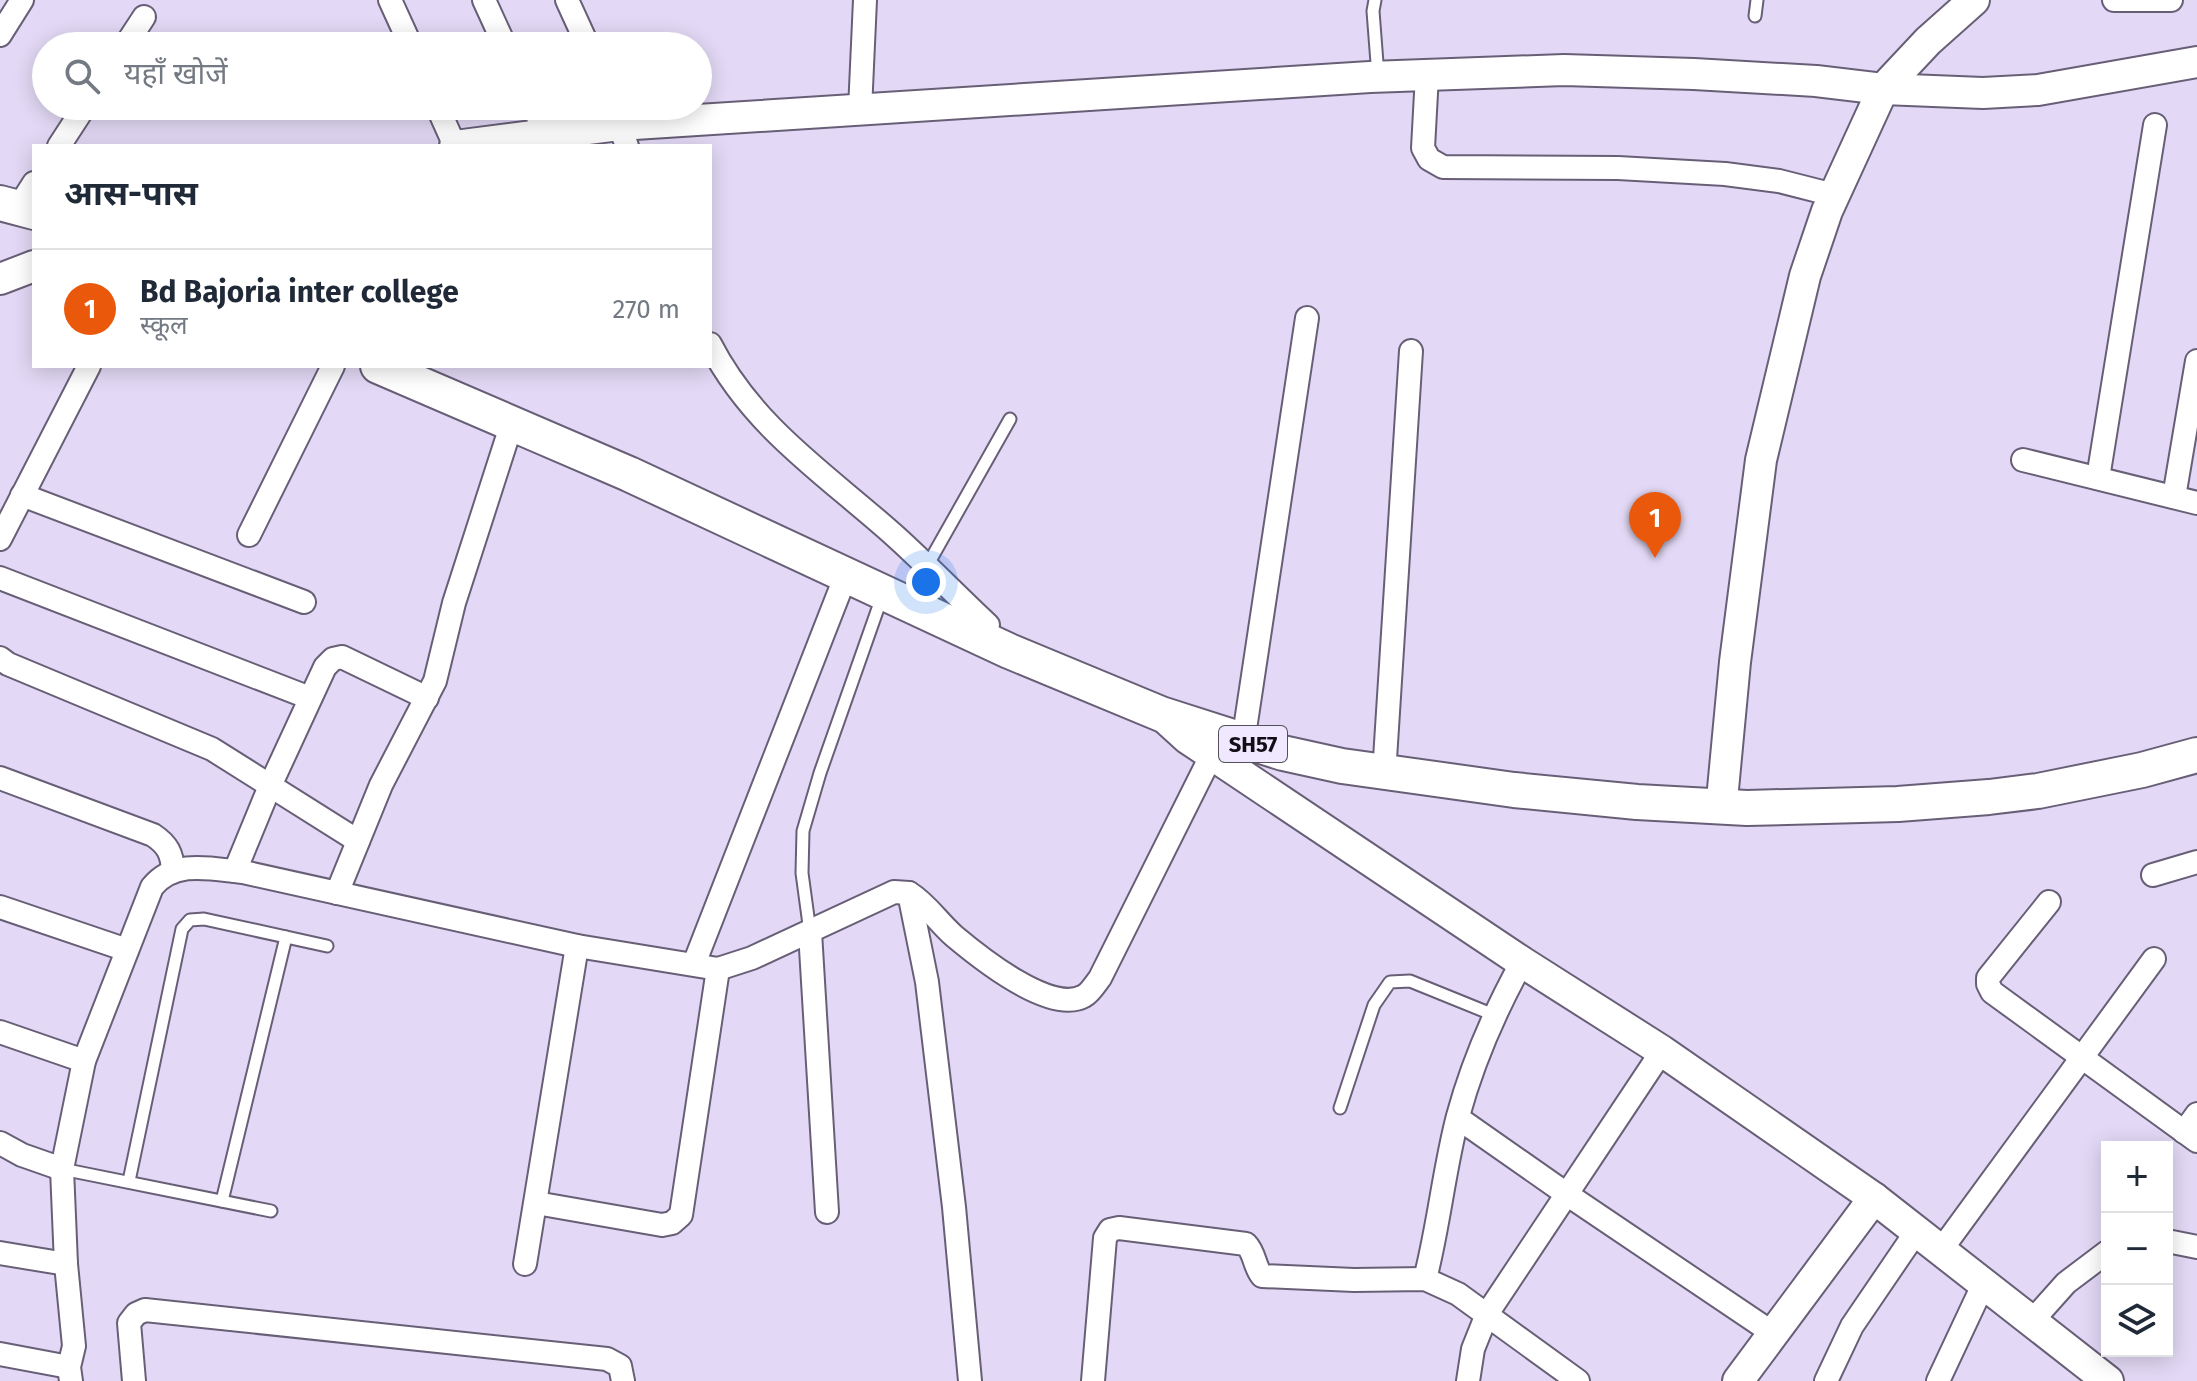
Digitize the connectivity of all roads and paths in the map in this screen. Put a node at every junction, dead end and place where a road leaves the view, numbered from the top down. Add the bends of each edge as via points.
1 (22, 0) edge
2 (390, 0) edge
3 (484, 0) edge
4 (567, 0) edge
5 (865, 0) edge
6 (1375, 0) edge
7 (1757, 0) edge
8 (1974, 0) edge
9 (2114, 0) edge
10 (2171, 0) edge
11 (1755, 16) dead end
12 (144, 17) dead end
13 (134, 32) edge
14 (405, 32) edge
15 (499, 32) edge
16 (582, 32) edge
17 (0, 35) edge
18 (2197, 62) edge
19 (1427, 75) junction
20 (1378, 77) junction
21 (1883, 89) junction
22 (860, 110) junction
23 (76, 120) edge
24 (443, 120) edge
25 (540, 120) edge
26 (709, 120) edge
27 (712, 120) edge
28 (2155, 125) dead end
29 (619, 126) edge
30 (546, 134) junction
31 (501, 143) edge
32 (60, 144) edge
33 (454, 144) edge
34 (1834, 195) junction
35 (32, 267) edge
36 (0, 279) edge
37 (1307, 318) dead end
38 (712, 348) edge
39 (1411, 351) dead end
40 (2197, 361) edge
41 (88, 368) edge
42 (332, 368) edge
43 (394, 368) edge
44 (711, 368) edge
45 (419, 371) edge
46 (729, 378) junction
47 (1010, 419) dead end
48 (512, 423) junction
49 (2023, 460) dead end
50 (627, 466) junction
51 (2098, 478) junction
52 (22, 495) junction
53 (2174, 497) junction
54 (2197, 503) edge
55 (249, 535) dead end
56 (0, 539) edge
57 (926, 567) junction
58 (846, 575) junction
59 (0, 578) edge
60 (884, 593) junction
61 (304, 602) dead end
62 (988, 625) junction
63 (0, 658) edge
64 (310, 698) junction
65 (427, 698) junction
66 (1157, 706) junction
67 (1245, 729) junction
68 (2197, 738) edge
69 (1212, 754) junction
70 (2197, 755) edge
71 (1385, 759) junction
72 (0, 778) edge
73 (270, 786) junction
74 (1723, 789) junction
75 (358, 841) junction
76 (2197, 862) edge
77 (173, 870) junction
78 (235, 871) junction
79 (2153, 875) dead end
80 (337, 893) junction
81 (909, 893) junction
82 (2049, 902) dead end
83 (0, 907) edge
84 (810, 932) junction
85 (286, 937) junction
86 (327, 946) dead end
87 (577, 946) junction
88 (127, 950) junction
89 (2154, 959) dead end
90 (1522, 962) junction
91 (694, 964) junction
92 (718, 969) junction
93 (1494, 1015) junction
94 (0, 1032) edge
95 (1662, 1051) junction
96 (2082, 1057) junction
97 (84, 1061) junction
98 (1340, 1108) dead end
99 (1458, 1118) junction
100 (2193, 1129) edge
101 (0, 1143) edge
102 (62, 1169) junction
103 (129, 1181) junction
104 (1568, 1195) junction
105 (1874, 1198) junction
106 (222, 1201) junction
107 (536, 1203) junction
108 (271, 1211) dead end
109 (827, 1212) dead end
110 (1916, 1232) junction
111 (2173, 1242) edge
112 (2197, 1247) edge
113 (1941, 1250) junction
114 (0, 1253) edge
115 (2101, 1257) edge
116 (66, 1264) junction
117 (525, 1264) dead end
118 (1425, 1279) junction
119 (1984, 1283) junction
120 (1487, 1314) junction
121 (2033, 1320) junction
122 (1774, 1334) junction
123 (0, 1354) edge
124 (70, 1374) edge
125 (134, 1381) edge
126 (623, 1381) edge
127 (970, 1381) edge
128 (1093, 1381) edge
129 (1468, 1381) edge
130 (1578, 1381) edge
131 (1738, 1381) edge
132 (1826, 1381) edge
133 (1938, 1381) edge
134 (2108, 1381) edge

1 - 17 street
2 - 14 street
3 - 15 street
4 - 16 street
5 - 22 street
6 - 20 lane
7 - 11 lane
8 - 21 street
9 - 10 street
12 - 13 street
18 - 21 street via 2038,90
19 - 20 street
19 - 21 street via 1564,70 1816,81
19 - 34 street via 1423,148 1443,167 1725,174
20 - 22 street
21 - 34 street
22 - 27 street
23 - 32 street
24 - 33 street
25 - 30 street
26 - 29 street
28 - 51 street
29 - 30 street
30 - 31 street
34 - 74 street via 1802,289 1761,460
35 - 36 street
37 - 67 street
38 - 46 street
39 - 71 street
40 - 53 street
41 - 52 street
42 - 55 street
43 - 45 main road, SH57
44 - 46 street
45 - 48 main road, SH57
45 - 50 main road, SH57
46 - 57 street via 806,462
47 - 57 lane
48 - 50 main road, SH57
48 - 65 street
49 - 51 street
50 - 58 main road, SH57
50 - 62 main road, SH57
51 - 53 street
52 - 56 street
52 - 61 street
53 - 54 street
57 - 62 street
58 - 60 main road, SH57
58 - 91 street
59 - 64 street
60 - 66 main road, SH57 via 1009,651
60 - 84 lane via 803,831
62 - 66 main road, SH57
63 - 73 street via 212,749
64 - 65 street via 325,667 342,657
64 - 73 street
65 - 75 street
66 - 67 main road, SH57
66 - 69 street via 1187,738
66 - 70 main road, SH57 via 1283,753 1342,766 1514,790 1747,808 1989,797
67 - 71 main road, SH57
68 - 74 main road, SH57 via 2134,756 1982,783 1896,789
69 - 81 street via 1100,978 1084,996 1066,1001 1043,996 954,936
69 - 90 street
71 - 74 main road, SH57 via 1513,775
72 - 77 street via 153,835 172,855
73 - 75 street
73 - 78 street
75 - 80 street
76 - 79 street
77 - 78 street
77 - 88 street via 152,887
78 - 80 street
80 - 87 street
81 - 84 street via 894,892
81 - 127 street via 927,982
82 - 96 street via 1988,984
83 - 88 street
84 - 92 street
84 - 109 street
85 - 86 lane
85 - 103 lane via 204,919 190,920 182,929
85 - 106 lane
87 - 91 street
87 - 107 street
88 - 97 street
89 - 96 street
90 - 93 street
90 - 95 street
91 - 92 street
92 - 107 street via 681,1215 662,1225
93 - 98 lane via 1410,981 1390,982 1374,1005
93 - 99 street
94 - 97 street
95 - 104 street
95 - 105 street
96 - 100 street
96 - 113 street
97 - 102 street
99 - 104 street
99 - 118 street
101 - 102 street
102 - 103 lane
102 - 116 street
103 - 106 lane
104 - 120 street
104 - 122 street
105 - 110 street
105 - 122 street
106 - 108 lane
107 - 117 street
110 - 113 street
110 - 132 street via 1852,1326
111 - 112 street
113 - 119 street
114 - 116 street
115 - 121 street via 2066,1283
116 - 124 street via 74,1346
118 - 120 street
118 - 128 street via 1262,1276 1246,1244 1110,1230 1105,1238
119 - 121 street
119 - 133 street
120 - 129 street
120 - 130 street
121 - 134 street
122 - 131 street
123 - 124 street
125 - 126 street via 129,1323 145,1310 607,1359 620,1366

